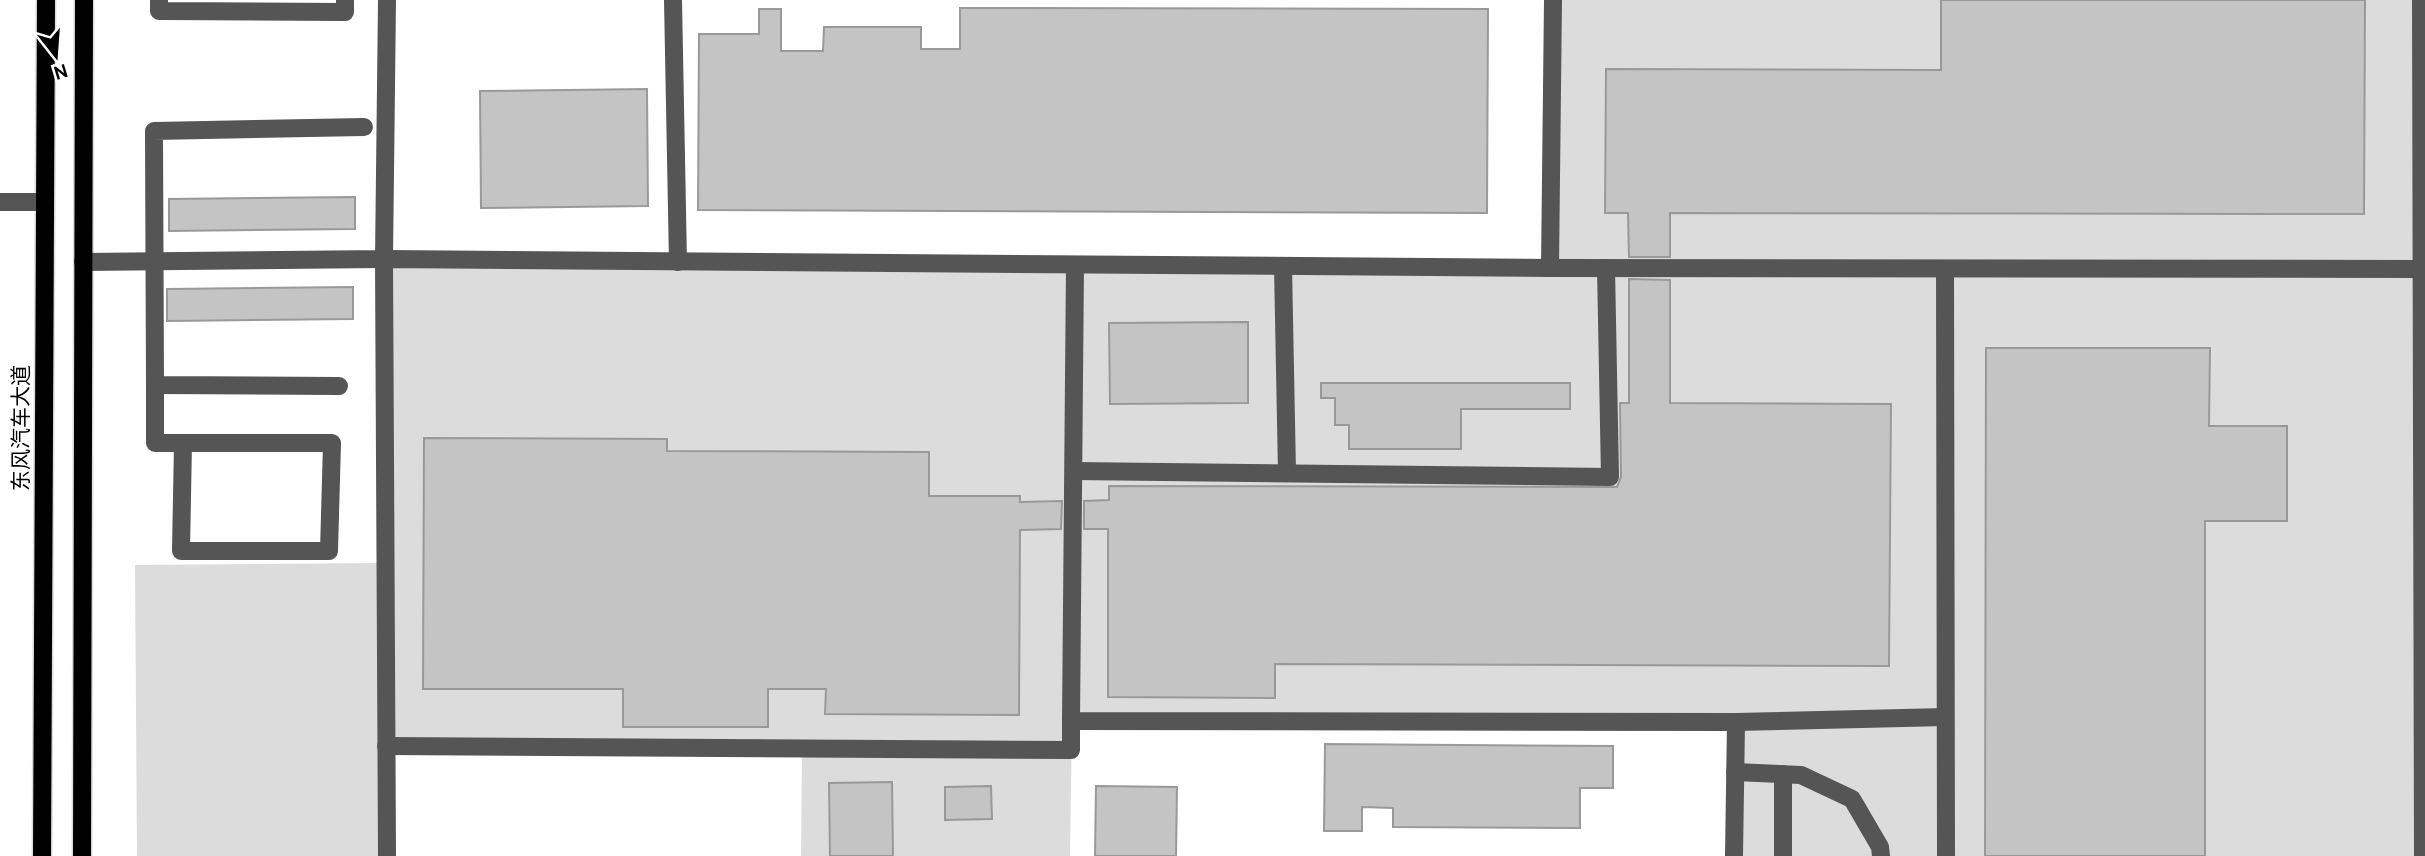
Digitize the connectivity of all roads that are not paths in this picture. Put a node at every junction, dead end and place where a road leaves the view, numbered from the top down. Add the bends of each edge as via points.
1 (46, 0) edge
2 (84, 0) edge
3 (159, 0) edge
4 (345, 0) edge
5 (387, 0) edge
6 (673, 0) edge
7 (1553, 0) edge
8 (2421, 0) edge
9 (364, 127) dead end
10 (0, 202) edge
11 (45, 202) junction
12 (384, 260) junction
13 (83, 262) junction
14 (154, 262) junction
15 (678, 262) junction
16 (1075, 265) junction
17 (1283, 266) junction
18 (1550, 268) junction
19 (1606, 268) junction
20 (1945, 269) junction
21 (2423, 270) edge
22 (155, 385) junction
23 (339, 386) dead end
24 (183, 443) junction
25 (1074, 471) junction
26 (1287, 473) junction
27 (1945, 716) junction
28 (1072, 721) junction
29 (1736, 722) junction
30 (386, 746) junction
31 (1735, 772) junction
32 (1783, 774) junction
33 (42, 856) edge
34 (82, 856) edge
35 (387, 856) edge
36 (1734, 856) edge
37 (1783, 856) edge
38 (1881, 856) edge
39 (1946, 856) edge
40 (2423, 856) edge

1 - 11 main road, 东风汽车大道
2 - 13 main road
3 - 4 lane via 159,11 345,12
5 - 12 lane
6 - 15 lane
7 - 18 lane
8 - 21 lane
9 - 14 lane via 154,131
10 - 11 lane
11 - 33 main road, 东风汽车大道
12 - 14 lane
12 - 15 lane
12 - 30 lane
13 - 14 lane
13 - 34 main road
14 - 22 lane
15 - 16 lane
16 - 17 lane
16 - 25 lane
17 - 18 lane
17 - 26 lane
18 - 19 lane
19 - 20 lane
19 - 26 lane via 1609,477
20 - 21 lane
20 - 27 lane
21 - 40 lane
22 - 23 lane
22 - 24 lane via 155,443
24 - 24 lane via 332,443 329,551 181,551
25 - 26 lane
25 - 28 lane
27 - 29 lane
27 - 39 lane
28 - 29 lane
28 - 30 lane via 1071,750
29 - 31 lane
30 - 35 lane
31 - 32 lane
31 - 36 lane
32 - 37 lane
32 - 38 lane via 1801,775 1852,799

